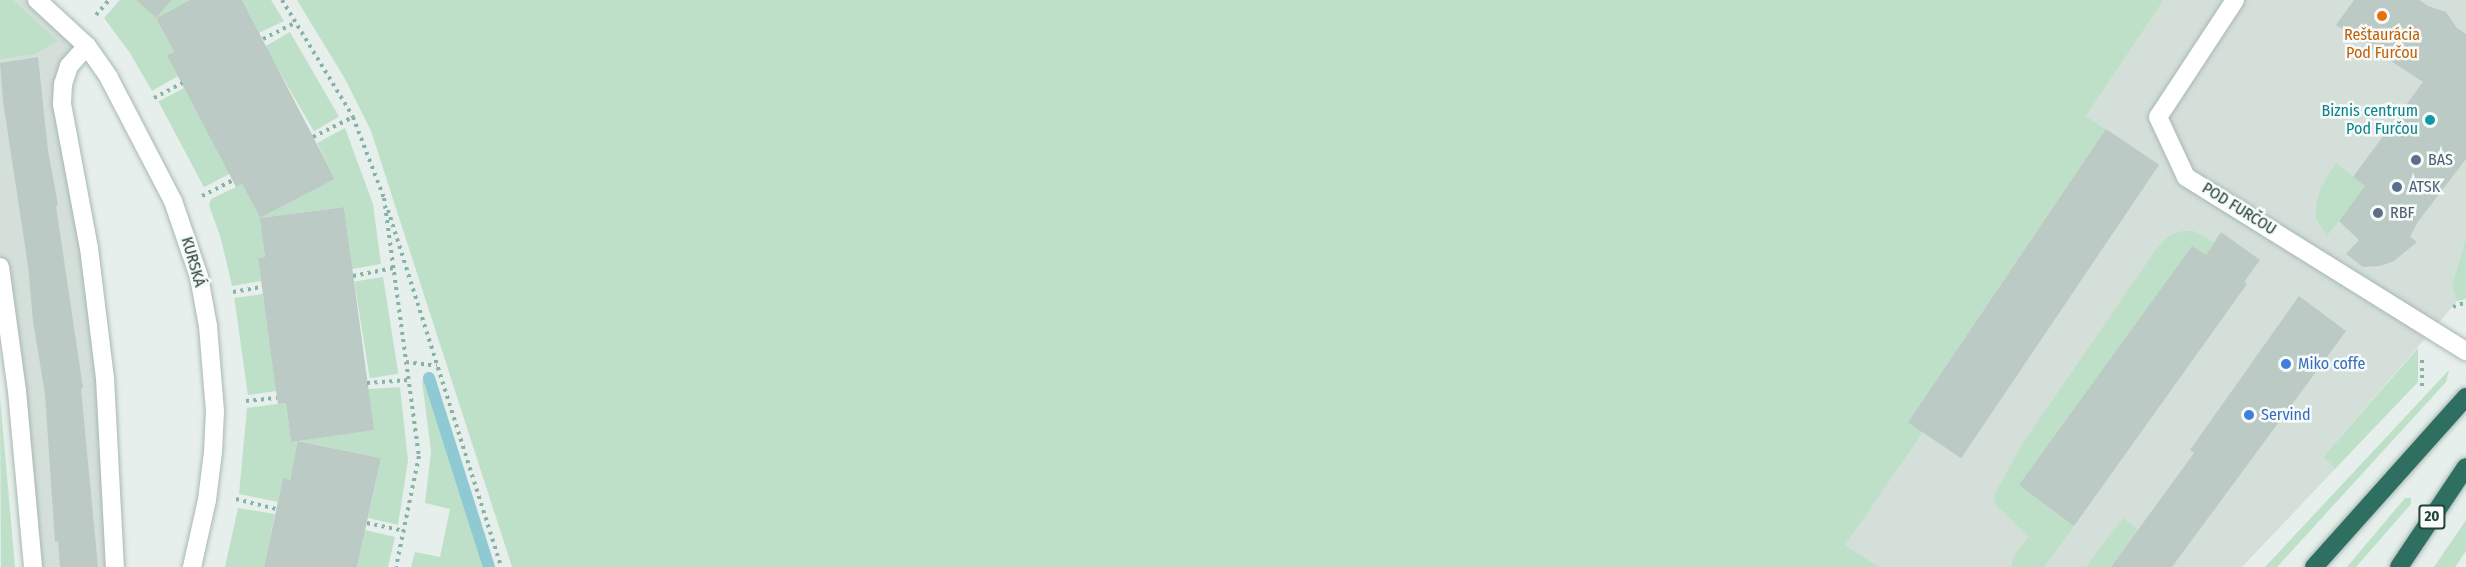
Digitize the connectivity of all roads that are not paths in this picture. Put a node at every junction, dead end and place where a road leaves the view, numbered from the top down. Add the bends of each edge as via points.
1 (37, 0) edge
2 (2235, 0) edge
3 (87, 46) junction
4 (0, 267) edge
5 (2466, 351) edge
6 (2466, 397) edge
7 (2466, 467) edge
8 (33, 567) edge
9 (115, 567) edge
10 (192, 567) edge
11 (2314, 567) edge
12 (2399, 567) edge

1 - 3 street, KURSKÁ
2 - 5 street, POD FURČOU via 2158,117 2186,177
3 - 9 street via 69,66 62,104 88,248 105,378
3 - 10 street, KURSKÁ via 115,87 153,160 189,242 199,277 208,326 214,411 207,500
4 - 8 street via 17,391
6 - 11 highway
7 - 12 highway, 20

